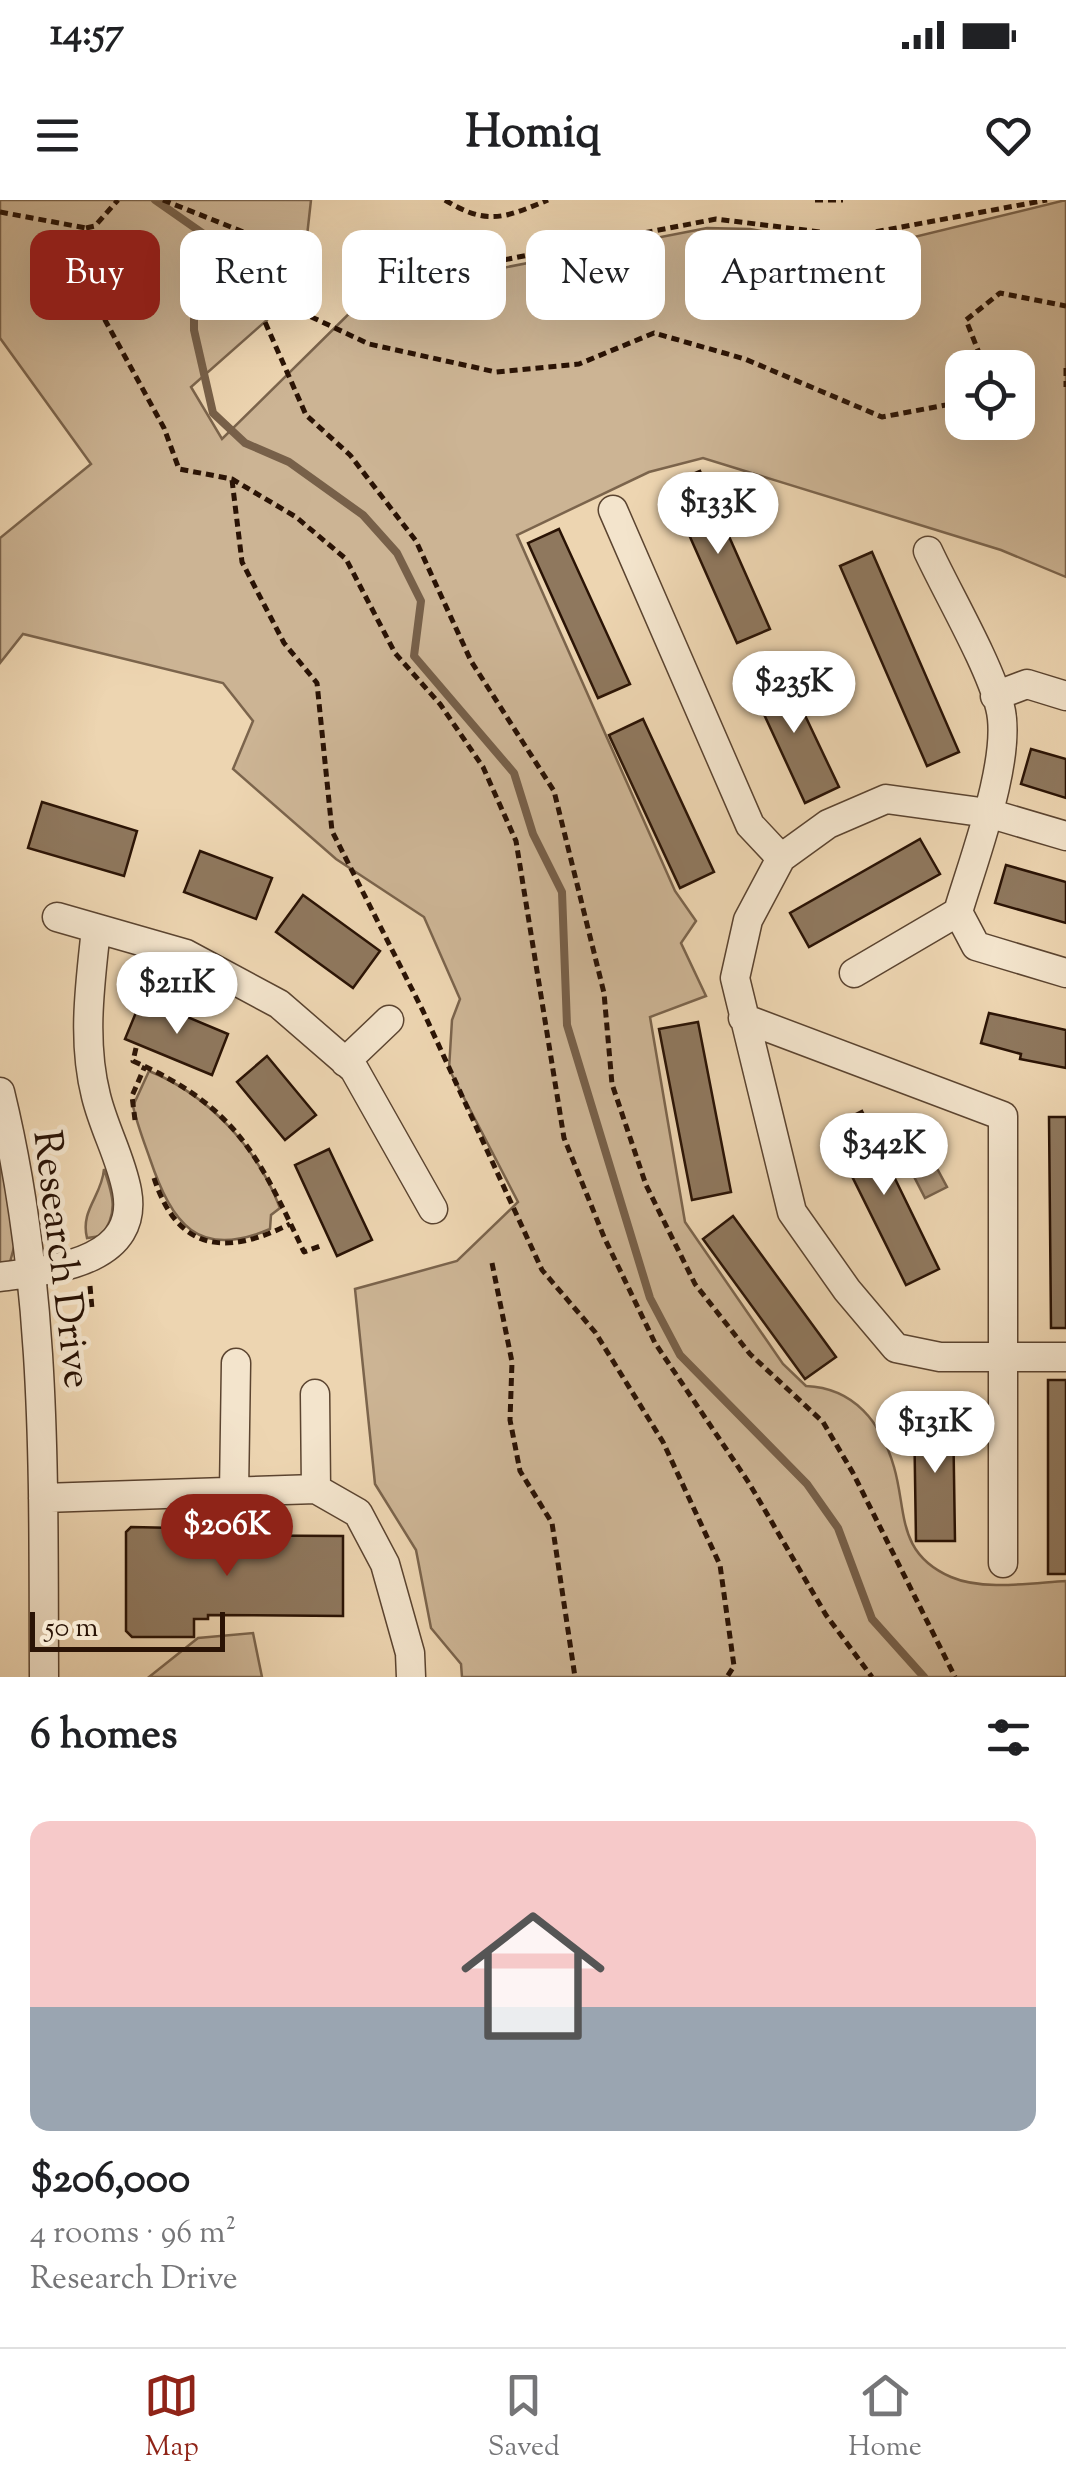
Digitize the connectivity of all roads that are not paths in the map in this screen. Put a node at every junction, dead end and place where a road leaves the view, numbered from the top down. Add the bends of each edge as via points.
1 (613, 510) dead end
2 (928, 551) dead end
3 (995, 696) junction
4 (1066, 696) edge
5 (988, 812) junction
6 (1066, 836) edge
7 (780, 858) junction
8 (958, 912) junction
9 (57, 917) dead end
10 (96, 929) junction
11 (854, 973) dead end
12 (1066, 973) edge
13 (743, 1018) junction
14 (389, 1020) dead end
15 (345, 1062) junction
16 (0, 1092) edge
17 (433, 1209) dead end
18 (33, 1272) junction
19 (0, 1276) edge
20 (1001, 1356) junction
21 (1066, 1358) edge
22 (236, 1363) dead end
23 (315, 1394) dead end
24 (316, 1489) junction
25 (234, 1492) junction
26 (43, 1498) junction
27 (1003, 1564) dead end
28 (44, 1677) edge
29 (411, 1677) edge

1 - 7 street via 750,825
2 - 3 street
3 - 4 street via 1027,684
3 - 5 street via 1001,748
5 - 6 street
5 - 7 street via 886,799 828,824
5 - 8 street
7 - 13 street via 748,920 735,978
8 - 11 street
8 - 12 street via 976,946
9 - 10 street
10 - 15 street via 186,954 278,1004
10 - 18 street via 87,1025 96,1096 129,1214 114,1242 97,1256
13 - 20 street via 792,1212 847,1290 896,1348 940,1357
13 - 20 street via 1003,1116
14 - 15 street
15 - 17 street
16 - 18 street, Research Drive
18 - 19 street
18 - 26 street, Research Drive via 43,1381
20 - 21 street
20 - 27 street
22 - 25 street
23 - 24 street
24 - 25 street
24 - 29 street via 358,1513 386,1564
25 - 26 street
26 - 28 street, Research Drive

